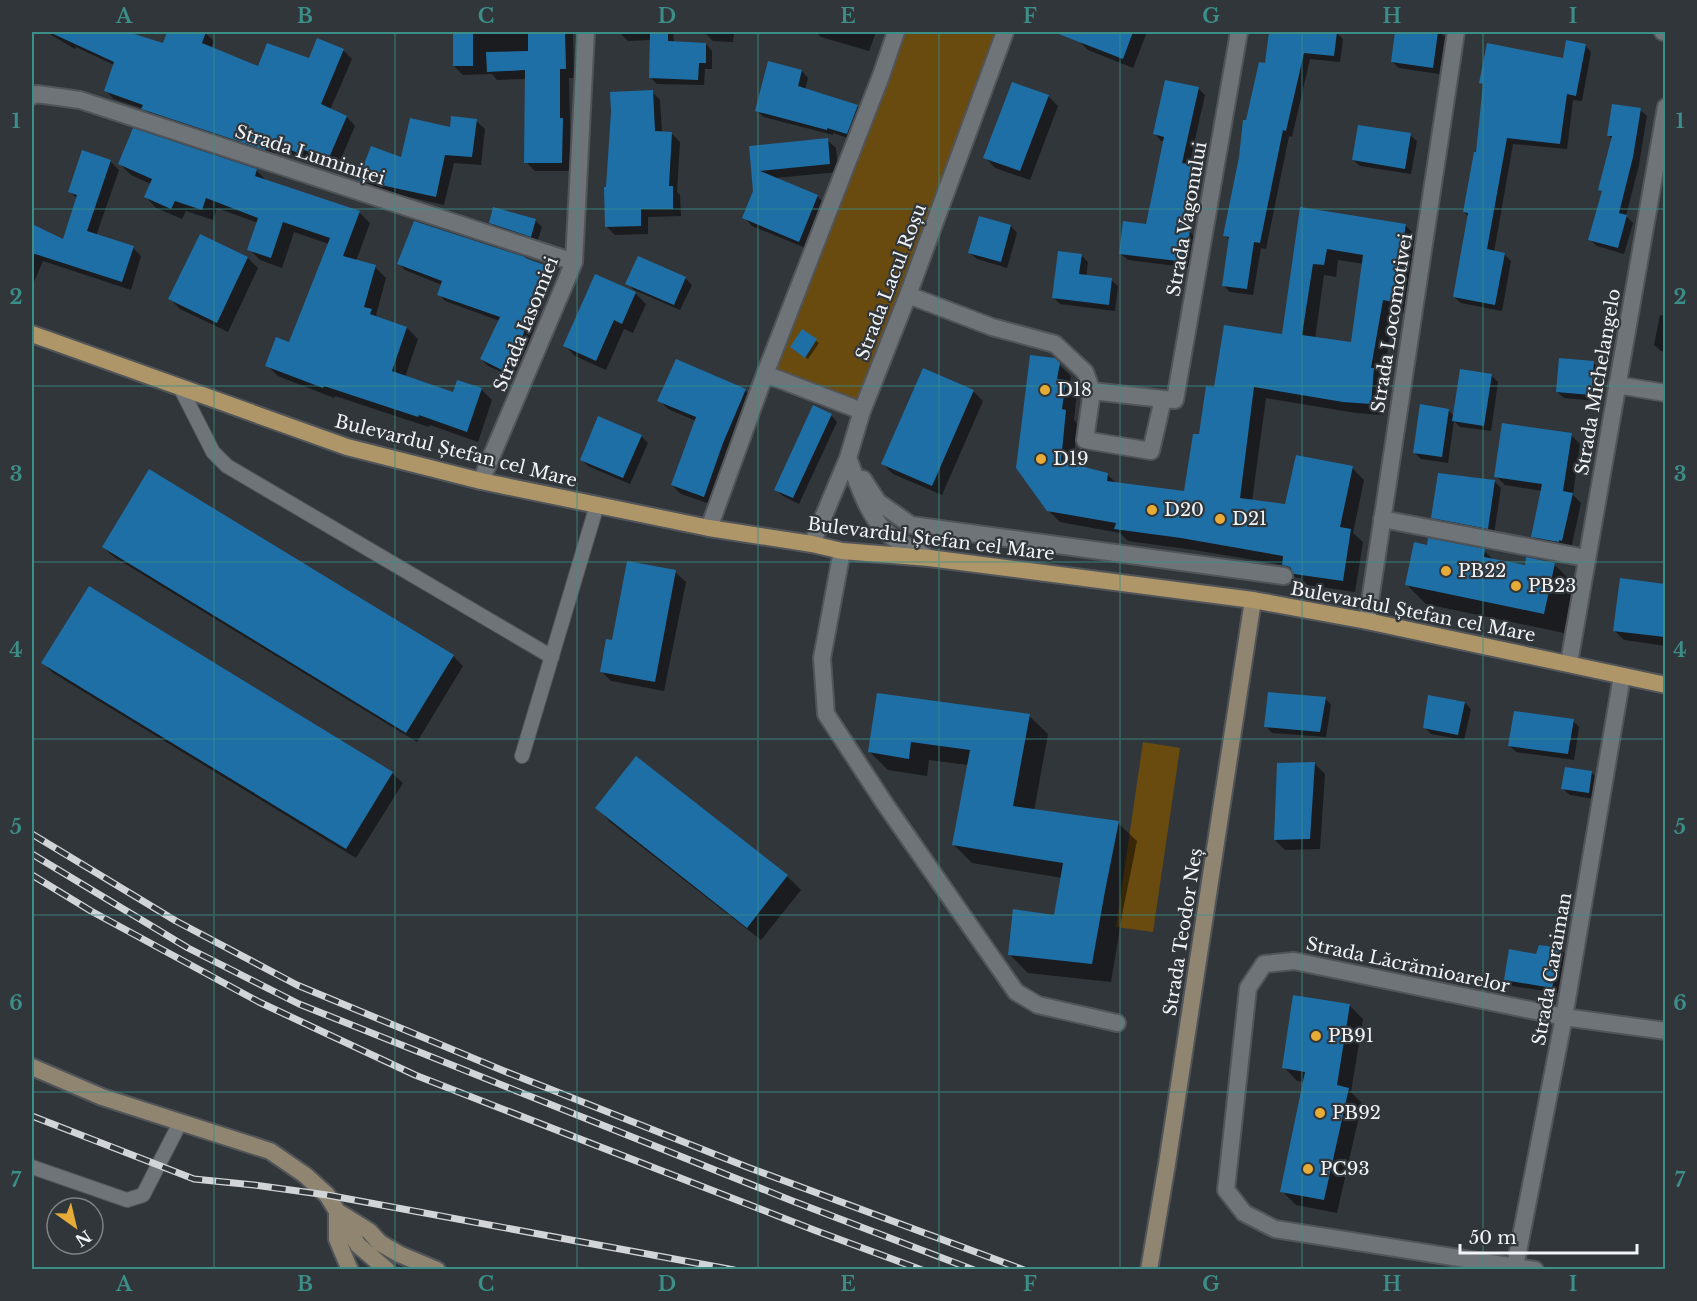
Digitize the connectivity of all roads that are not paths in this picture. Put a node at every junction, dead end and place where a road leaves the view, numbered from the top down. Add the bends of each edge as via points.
1 (586, 32) edge
2 (896, 32) edge
3 (1005, 32) edge
4 (1239, 32) edge
5 (1456, 32) edge
6 (32, 96) edge
7 (1665, 107) edge
8 (574, 262) junction
9 (908, 295) junction
10 (32, 334) edge
11 (765, 374) junction
12 (1617, 385) junction
13 (180, 387) junction
14 (1092, 391) junction
15 (1665, 393) edge
16 (1163, 399) junction
17 (862, 411) junction
18 (848, 458) junction
19 (863, 479) dead end
20 (481, 481) junction
21 (597, 505) junction
22 (1382, 519) junction
23 (709, 528) junction
24 (812, 544) junction
25 (842, 551) junction
26 (929, 558) junction
27 (1586, 558) junction
28 (1284, 576) dead end
29 (1253, 600) junction
30 (1366, 621) junction
31 (552, 657) junction
32 (1569, 663) junction
33 (1622, 676) junction
34 (1665, 685) edge
35 (522, 756) dead end
36 (1564, 1017) junction
37 (1117, 1023) dead end
38 (1665, 1031) edge
39 (32, 1066) edge
40 (180, 1124) junction
41 (32, 1167) edge
42 (337, 1211) junction
43 (1515, 1267) junction
44 (350, 1269) edge
45 (387, 1269) edge
46 (437, 1269) edge
47 (1149, 1269) edge
48 (1535, 1269) edge

1 - 8 street, Strada Iasomiei
2 - 11 street
3 - 9 street, Strada Lacul Roșu
4 - 16 street, Strada Vagonului via 1175,400
5 - 22 street, Strada Locomotivei
6 - 8 street, Strada Luminiței via 80,100
7 - 12 street, Strada Michelangelo
8 - 20 street, Strada Iasomiei
9 - 14 street via 992,327 1055,344 1085,372
9 - 17 street, Strada Lacul Roșu
10 - 13 main road, Bulevardul Ștefan cel Mare
11 - 17 street
11 - 23 street
12 - 15 street
12 - 27 street, Strada Michelangelo
13 - 20 main road, Bulevardul Ștefan cel Mare via 347,447
13 - 31 lane via 213,452 227,466
14 - 16 street
14 - 16 street, Strada Vagonului via 1085,440 1151,451
17 - 18 street, Strada Lacul Roșu
18 - 24 street, Strada Lacul Roșu
18 - 26 street via 864,497 887,532
19 - 28 street via 878,502 911,525
20 - 21 main road, Bulevardul Ștefan cel Mare
21 - 23 main road, Bulevardul Ștefan cel Mare
21 - 31 lane
22 - 27 street
22 - 30 street, Strada Locomotivei
23 - 24 main road, Bulevardul Ștefan cel Mare
24 - 25 main road, Bulevardul Ștefan cel Mare
25 - 26 main road, Bulevardul Ștefan cel Mare
25 - 37 street via 822,658 826,714 1016,993 1038,1005
26 - 29 main road, Bulevardul Ștefan cel Mare
27 - 32 street, Strada Michelangelo
29 - 30 main road, Bulevardul Ștefan cel Mare
29 - 47 main road, Strada Teodor Neș
30 - 32 main road, Bulevardul Ștefan cel Mare
31 - 35 lane
32 - 33 main road, Bulevardul Ștefan cel Mare
33 - 34 main road, Bulevardul Ștefan cel Mare
33 - 36 street, Strada Caraiman
36 - 38 street, Strada Lăcrămioarelor
36 - 43 street, Strada Caraiman
36 - 43 street, Strada Lăcrămioarelor via 1294,961 1264,964 1248,988 1226,1190 1244,1213 1275,1229
39 - 40 main road via 102,1097
40 - 41 lane via 143,1195 127,1200
40 - 42 main road via 270,1151 305,1174
42 - 44 main road via 337,1239
42 - 45 main road via 358,1245
42 - 46 main road via 369,1231 380,1243
43 - 48 street

